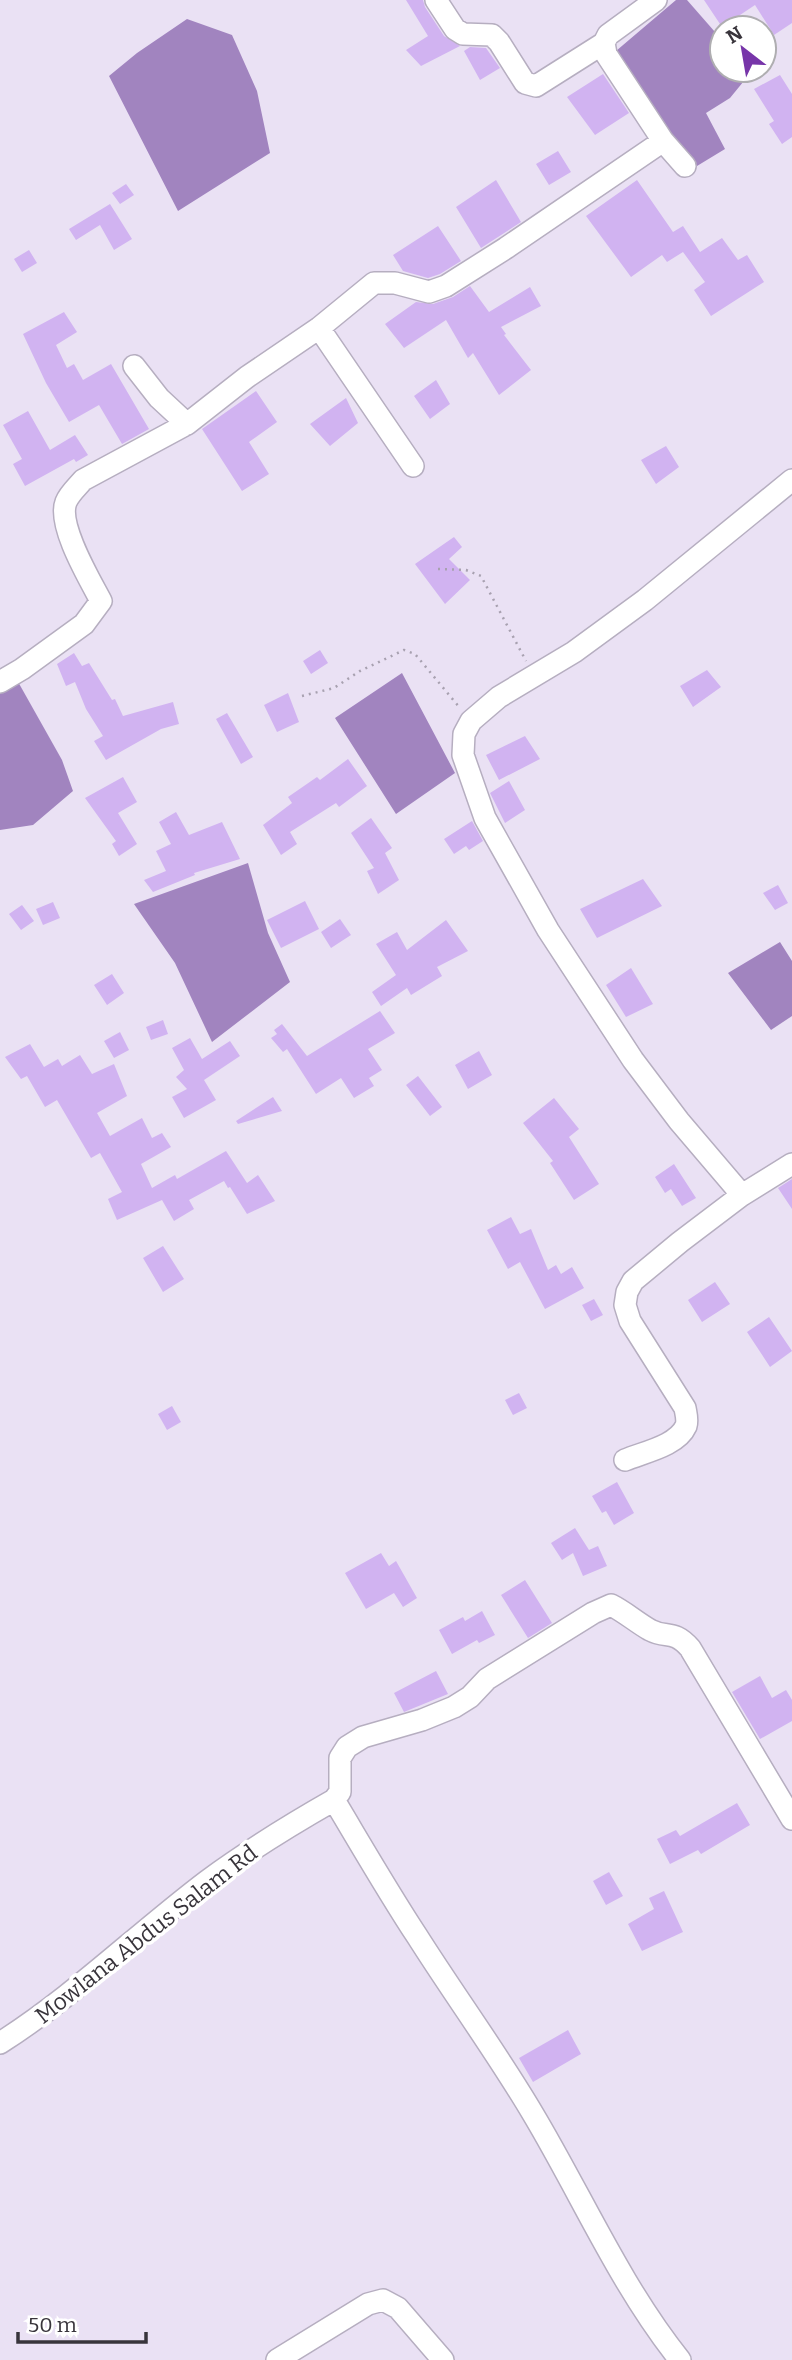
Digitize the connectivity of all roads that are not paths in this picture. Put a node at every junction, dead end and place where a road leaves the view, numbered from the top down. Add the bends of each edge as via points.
1 (436, 0) edge
2 (656, 0) edge
3 (604, 43) junction
4 (663, 141) junction
5 (684, 166) dead end
6 (319, 328) junction
7 (134, 366) dead end
8 (187, 424) junction
9 (413, 466) dead end
10 (792, 480) edge
11 (0, 682) edge
12 (792, 1164) edge
13 (742, 1195) junction
14 (625, 1460) dead end
15 (334, 1800) junction
16 (792, 1819) edge
17 (0, 2043) edge
18 (278, 2360) edge
19 (443, 2360) edge
20 (680, 2360) edge

1 - 3 street via 455,29 492,35 531,86
2 - 3 street via 608,35
3 - 4 street via 606,54
4 - 5 street
4 - 6 street via 446,286 429,292 374,283
6 - 8 street
6 - 9 street
7 - 8 street
8 - 11 street via 83,480 71,493 64,512 68,530 101,601 84,624
10 - 13 street via 645,600 574,652 499,697 471,721 464,734 463,755 485,818 548,930 633,1060
12 - 13 street
13 - 14 street via 633,1281 627,1292 630,1321 685,1408 687,1422 668,1443
15 - 16 street via 340,1792 340,1758 347,1747 363,1737 454,1707 487,1679 611,1605 652,1632 677,1636 690,1648
15 - 17 street, Mowlana Abdus Salam Rd via 206,1882 42,2016
15 - 20 street via 416,1936 498,2055 601,2240
18 - 19 street via 368,2304 383,2300 398,2308

